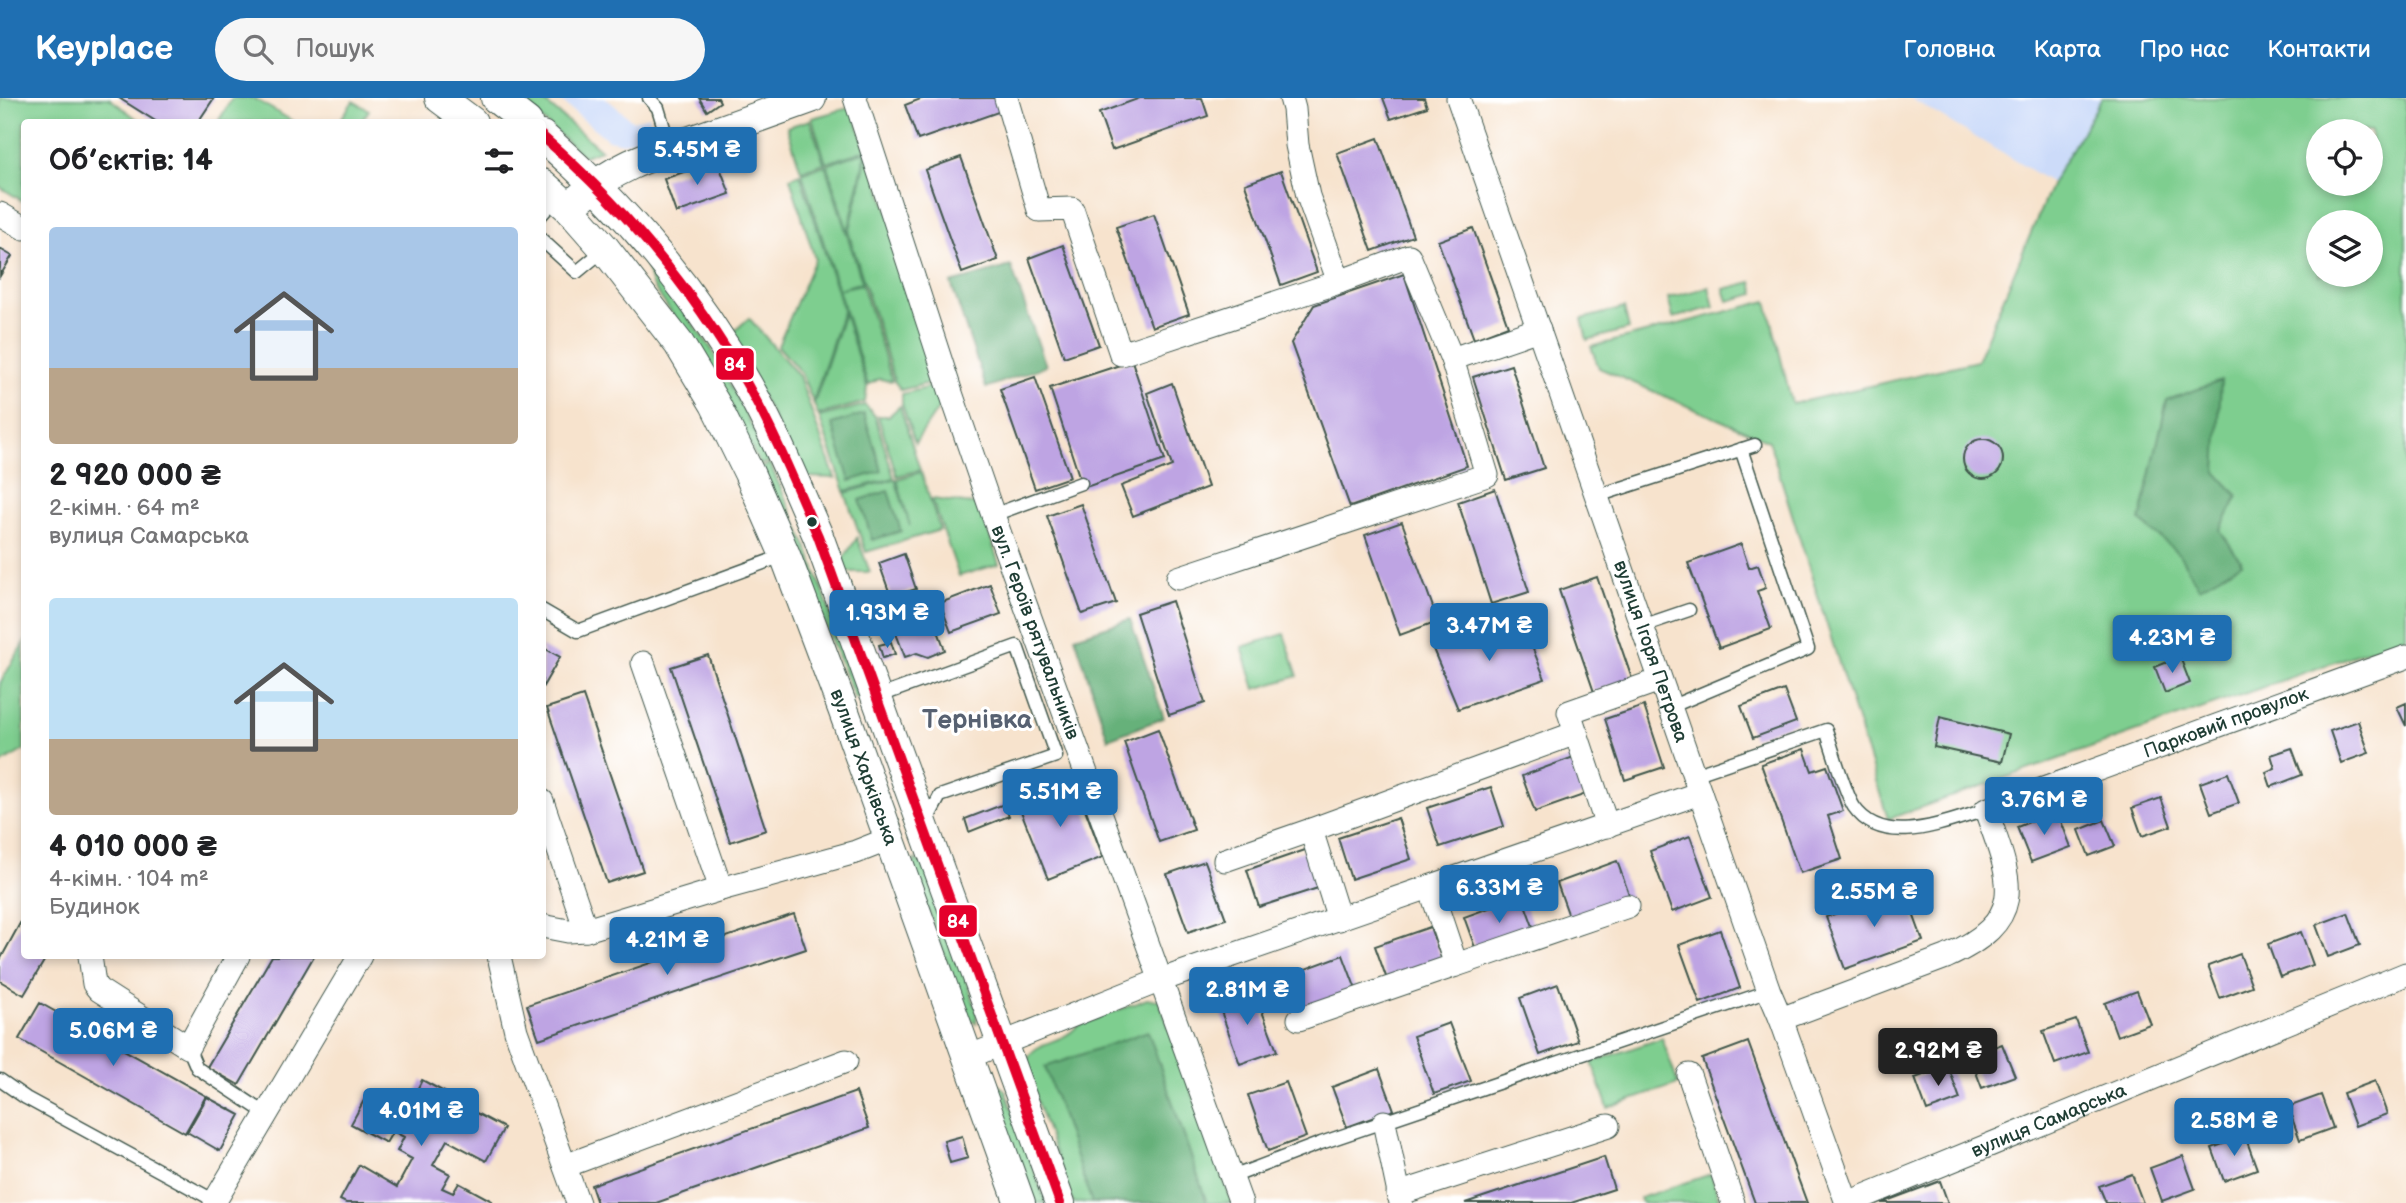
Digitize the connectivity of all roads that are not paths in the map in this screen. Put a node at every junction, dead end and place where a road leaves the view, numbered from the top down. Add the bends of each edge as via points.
1 (496, 98) edge
2 (649, 98) edge
3 (811, 98) edge
4 (855, 98) edge
5 (1006, 98) edge
6 (1291, 98) edge
7 (1458, 98) edge
8 (523, 119) edge
9 (546, 140) edge
10 (670, 148) junction
11 (595, 184) junction
12 (553, 201) edge
13 (0, 214) edge
14 (21, 226) edge
15 (546, 244) edge
16 (625, 250) junction
17 (1339, 282) junction
18 (1539, 329) junction
19 (1452, 359) junction
20 (1755, 445) dead end
21 (1741, 449) junction
22 (1081, 483) dead end
23 (1597, 496) junction
24 (993, 515) junction
25 (785, 555) junction
26 (1178, 578) dead end
27 (1689, 610) dead end
28 (546, 612) edge
29 (1642, 626) junction
30 (2406, 657) edge
31 (643, 663) dead end
32 (1660, 680) junction
33 (877, 696) junction
34 (1670, 707) junction
35 (844, 709) junction
36 (1577, 733) junction
37 (1697, 784) junction
38 (1986, 810) junction
39 (546, 813) edge
40 (925, 826) junction
41 (1607, 826) junction
42 (1311, 830) junction
43 (889, 839) junction
44 (1225, 860) dead end
45 (1430, 887) junction
46 (721, 889) junction
47 (1628, 906) dead end
48 (1339, 919) junction
49 (546, 927) edge
50 (586, 930) junction
51 (90, 959) edge
52 (237, 959) edge
53 (358, 959) edge
54 (500, 959) edge
55 (1456, 965) junction
56 (2406, 974) edge
57 (1161, 980) junction
58 (1769, 991) junction
59 (1781, 1018) junction
60 (1299, 1019) dead end
61 (1003, 1042) junction
62 (188, 1047) junction
63 (968, 1057) junction
64 (846, 1061) dead end
65 (1689, 1075) dead end
66 (0, 1080) edge
67 (265, 1113) junction
68 (1384, 1122) junction
69 (1608, 1126) dead end
70 (565, 1166) junction
71 (1232, 1177) junction
72 (1399, 1198) edge
73 (216, 1202) edge
74 (578, 1203) edge
75 (1020, 1203) edge
76 (1060, 1203) edge
77 (1241, 1203) edge
78 (1733, 1203) edge
79 (1847, 1203) edge

1 - 8 street
2 - 10 lane via 658,108
3 - 10 street
4 - 24 street, вул. Героїв рятувальників
5 - 17 street via 1039,211 1072,209 1121,354
6 - 17 street via 1308,196
7 - 18 street, вулиця Ігоря Петрова
9 - 11 street, вулиця Харківська
10 - 11 street
11 - 12 street
11 - 16 street, вулиця Харківська
12 - 16 street, вулиця Харківська
13 - 14 street
15 - 16 lane via 578,272
16 - 25 street, вулиця Харківська via 716,404
16 - 33 street, вулиця Харківська via 715,332 749,388 818,536
17 - 19 street via 1409,256
18 - 19 street
18 - 23 street, вулиця Ігоря Петрова
19 - 26 street via 1488,475
20 - 21 lane
21 - 23 lane
21 - 34 lane via 1808,649
22 - 24 lane
23 - 29 street, вулиця Ігоря Петрова
24 - 57 street, вул. Героїв рятувальників
25 - 28 lane via 578,631
25 - 35 street, вулиця Харківська
27 - 29 lane
29 - 32 street, вулиця Ігоря Петрова
30 - 38 street, Парковий провулок
31 - 46 street
32 - 34 street, вулиця Ігоря Петрова
32 - 36 street via 1569,712
33 - 35 street
33 - 40 street, вулиця Харківська
33 - 40 lane via 1017,646 1056,756 940,796
34 - 37 street, вулиця Ігоря Петрова
35 - 43 street, вулиця Харківська
36 - 41 street
36 - 42 street
37 - 38 lane via 1826,730 1853,805 1874,824 1903,830
37 - 41 street
37 - 58 street, вулиця Ігоря Петрова
38 - 59 street via 2008,882 2003,912 1986,934 1946,957
39 - 50 street
40 - 43 street
40 - 61 street, вулиця Харківська
41 - 45 street
42 - 44 street
42 - 48 street
43 - 46 street
43 - 63 street, вулиця Харківська
45 - 48 street
45 - 55 street
46 - 50 street
47 - 55 street
48 - 57 street
49 - 50 street
51 - 62 street via 99,990
52 - 62 street
53 - 67 street
54 - 70 street via 516,1031
55 - 60 street
56 - 79 street, вулиця Самарська
57 - 61 street
57 - 71 street, вул. Героїв рятувальників
58 - 59 street, вулиця Ігоря Петрова
58 - 68 lane
59 - 79 street, вулиця Ігоря Петрова
61 - 63 street
61 - 76 street, вулиця Харківська
62 - 67 lane via 197,1068
63 - 75 street, вулиця Харківська
64 - 70 street
65 - 78 street
66 - 73 lane
67 - 73 street
68 - 71 lane
68 - 72 street
69 - 72 street
70 - 74 street
71 - 77 street, вул. Героїв рятувальників

